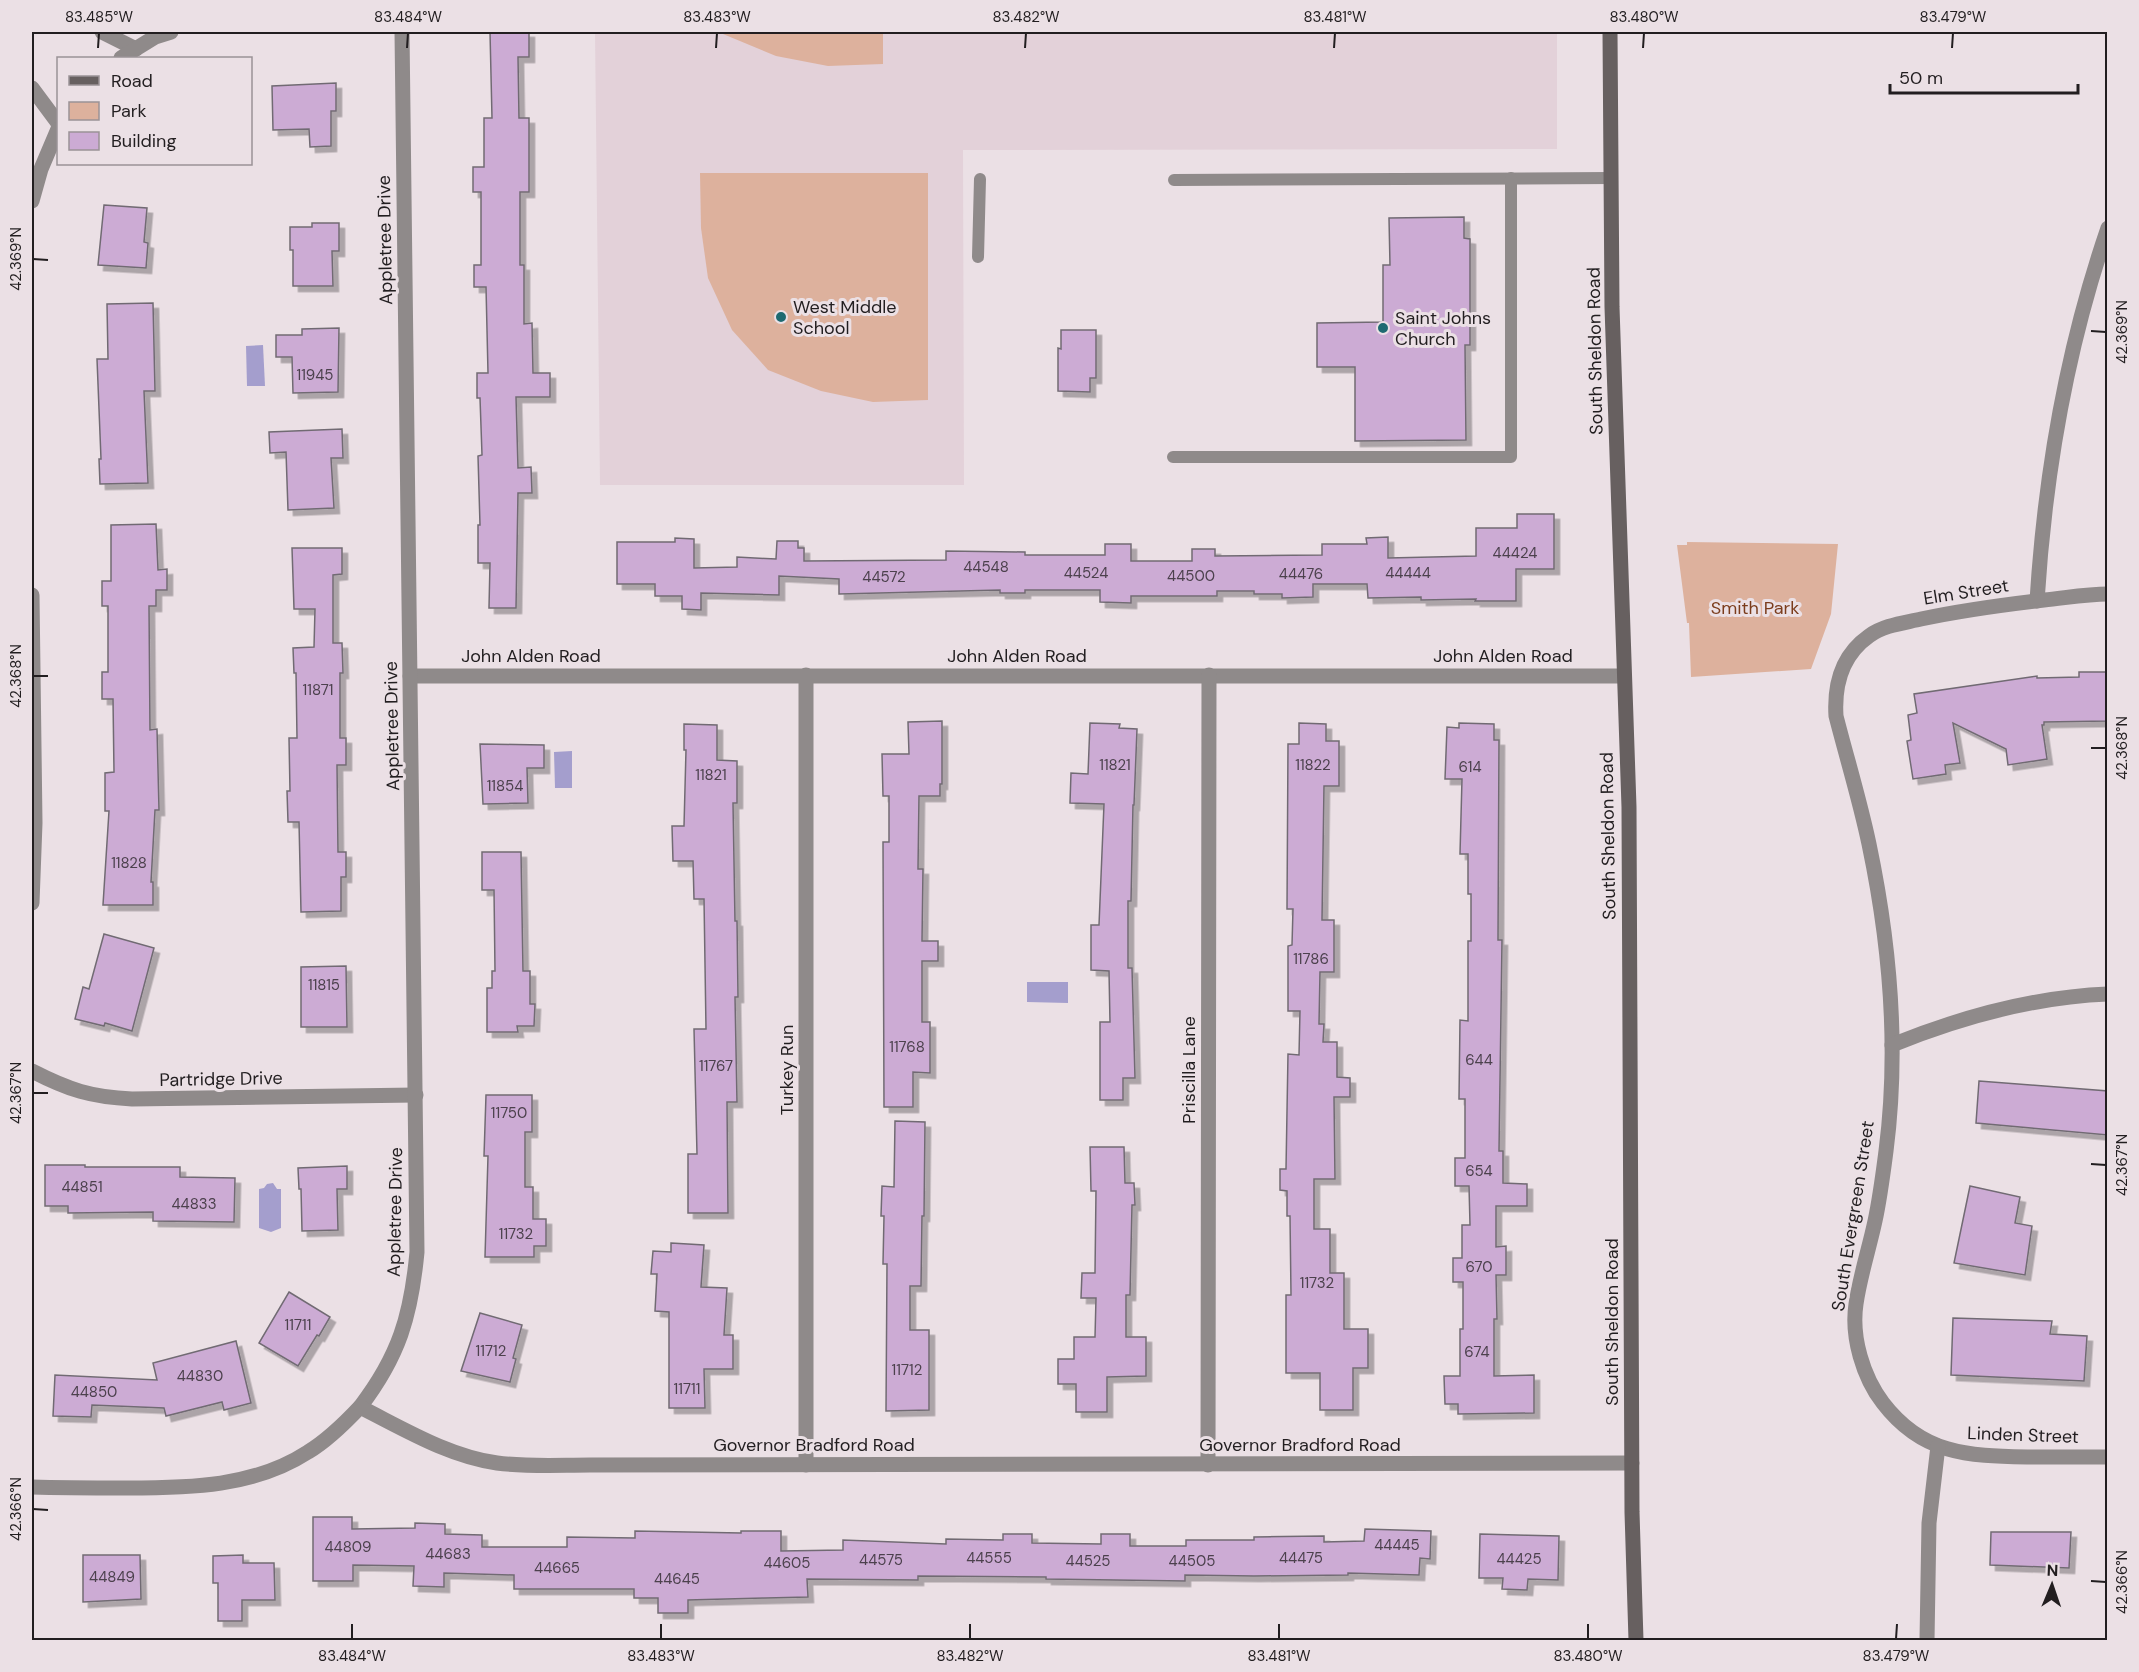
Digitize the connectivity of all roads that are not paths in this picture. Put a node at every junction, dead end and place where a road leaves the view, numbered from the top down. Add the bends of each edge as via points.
1 (102, 32) edge
2 (171, 32) edge
3 (402, 32) edge
4 (1610, 32) edge
5 (136, 49) junction
6 (123, 57) edge
7 (32, 88) edge
8 (57, 122) edge
9 (57, 131) edge
10 (1511, 178) junction
11 (1611, 178) junction
12 (980, 179) dead end
13 (1174, 180) dead end
14 (32, 201) edge
15 (2108, 228) edge
16 (978, 257) dead end
17 (1173, 457) dead end
18 (2108, 594) edge
19 (32, 595) edge
20 (2037, 601) junction
21 (1845, 663) joint
22 (806, 675) junction
23 (1209, 675) junction
24 (410, 676) junction
25 (1623, 676) junction
26 (32, 903) edge
27 (2108, 994) edge
28 (1892, 1045) junction
29 (32, 1071) edge
30 (416, 1095) junction
31 (360, 1407) junction
32 (1938, 1446) junction
33 (2108, 1457) edge
34 (1632, 1463) junction
35 (806, 1464) junction
36 (1208, 1465) junction
37 (32, 1487) edge
38 (1636, 1641) edge
39 (1927, 1641) edge

1 - 5 street
2 - 5 street
3 - 24 street, Appletree Drive
4 - 11 main road, South Sheldon Road
5 - 6 street
7 - 8 street
9 - 14 street
10 - 11 lane
10 - 13 lane
10 - 17 lane via 1511,457
11 - 25 main road, South Sheldon Road
12 - 16 lane
15 - 20 street via 2068,366 2056,424
18 - 20 street, Elm Street
19 - 26 street
20 - 21 street, Elm Street via 1972,608 1888,626 1863,641
21 - 28 street, South Evergreen Street via 1835,696 1836,716 1869,843 1882,914
22 - 23 street, John Alden Road
22 - 24 street, John Alden Road
22 - 35 street, Turkey Run
23 - 25 street, John Alden Road
23 - 36 street, Priscilla Lane
24 - 30 street, Appletree Drive
25 - 34 main road, South Sheldon Road via 1629,807
27 - 28 street via 2013,1005
28 - 32 street, South Evergreen Street via 1886,1150 1876,1219 1856,1306 1856,1333 1866,1373 1881,1401 1907,1428
29 - 30 street, Partridge Drive via 62,1086 102,1098
30 - 31 street, Appletree Drive via 417,1252 413,1292 393,1356
31 - 35 street, Governor Bradford Road via 446,1449 498,1463
31 - 37 street via 308,1453 280,1468 242,1480 203,1487
32 - 33 street, Linden Street via 1983,1456
32 - 39 street via 1929,1523
34 - 36 street, Governor Bradford Road
34 - 38 main road, South Sheldon Road
35 - 36 street, Governor Bradford Road

